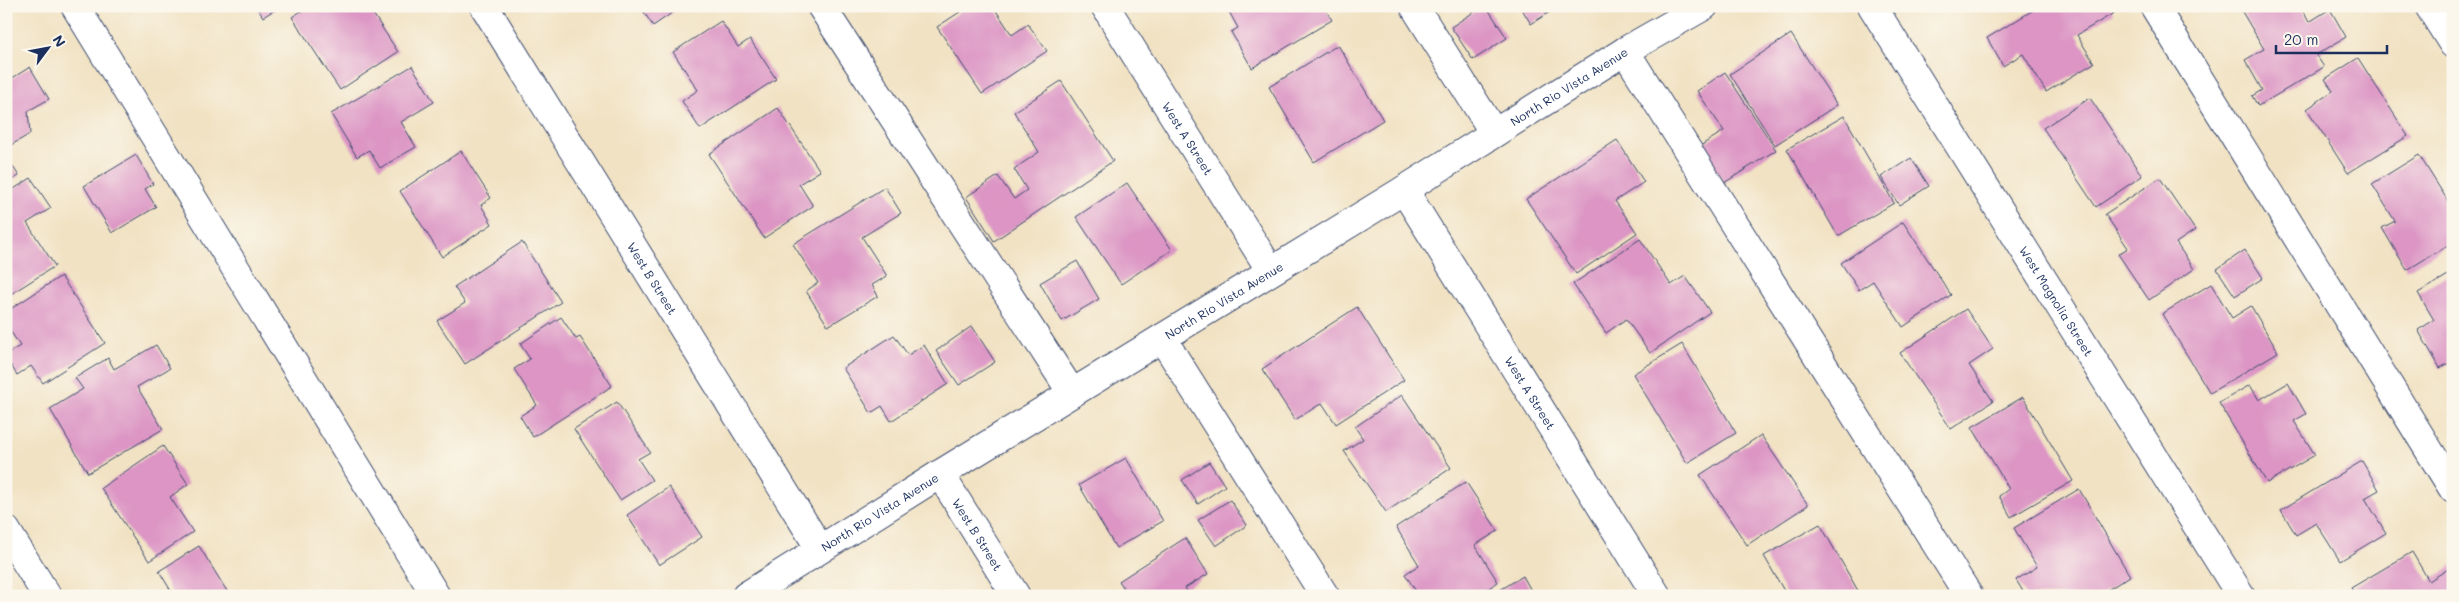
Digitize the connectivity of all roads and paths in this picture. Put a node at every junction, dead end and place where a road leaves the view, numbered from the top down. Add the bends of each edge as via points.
1 (75, 6) edge
2 (484, 6) edge
3 (821, 6) edge
4 (1105, 6) edge
5 (1414, 6) edge
6 (1872, 6) edge
7 (2154, 6) edge
8 (2429, 6) edge
9 (1702, 7) edge
10 (2453, 44) edge
11 (1625, 50) junction
12 (1494, 133) junction
13 (1404, 190) junction
14 (1271, 271) junction
15 (1162, 338) junction
16 (1072, 393) junction
17 (940, 474) junction
18 (2453, 489) edge
19 (6, 530) edge
20 (820, 550) junction
21 (47, 596) edge
22 (436, 596) edge
23 (746, 596) edge
24 (1016, 596) edge
25 (1325, 596) edge
26 (1657, 596) edge
27 (1969, 596) edge
28 (2241, 596) edge

1 - 22 street
2 - 20 street, West B Street
3 - 16 street
4 - 14 street, West A Street
5 - 12 street
6 - 28 street, West Magnolia Street
7 - 18 street
8 - 10 street
9 - 11 street, North Rio Vista Avenue
11 - 12 street, North Rio Vista Avenue
11 - 27 street
12 - 13 street, North Rio Vista Avenue
13 - 14 street, North Rio Vista Avenue
13 - 26 street, West A Street
14 - 15 street, North Rio Vista Avenue
15 - 16 street, North Rio Vista Avenue
15 - 25 street
16 - 17 street, North Rio Vista Avenue
17 - 20 street, North Rio Vista Avenue
17 - 24 street, West B Street
19 - 21 street
20 - 23 street, North Rio Vista Avenue

